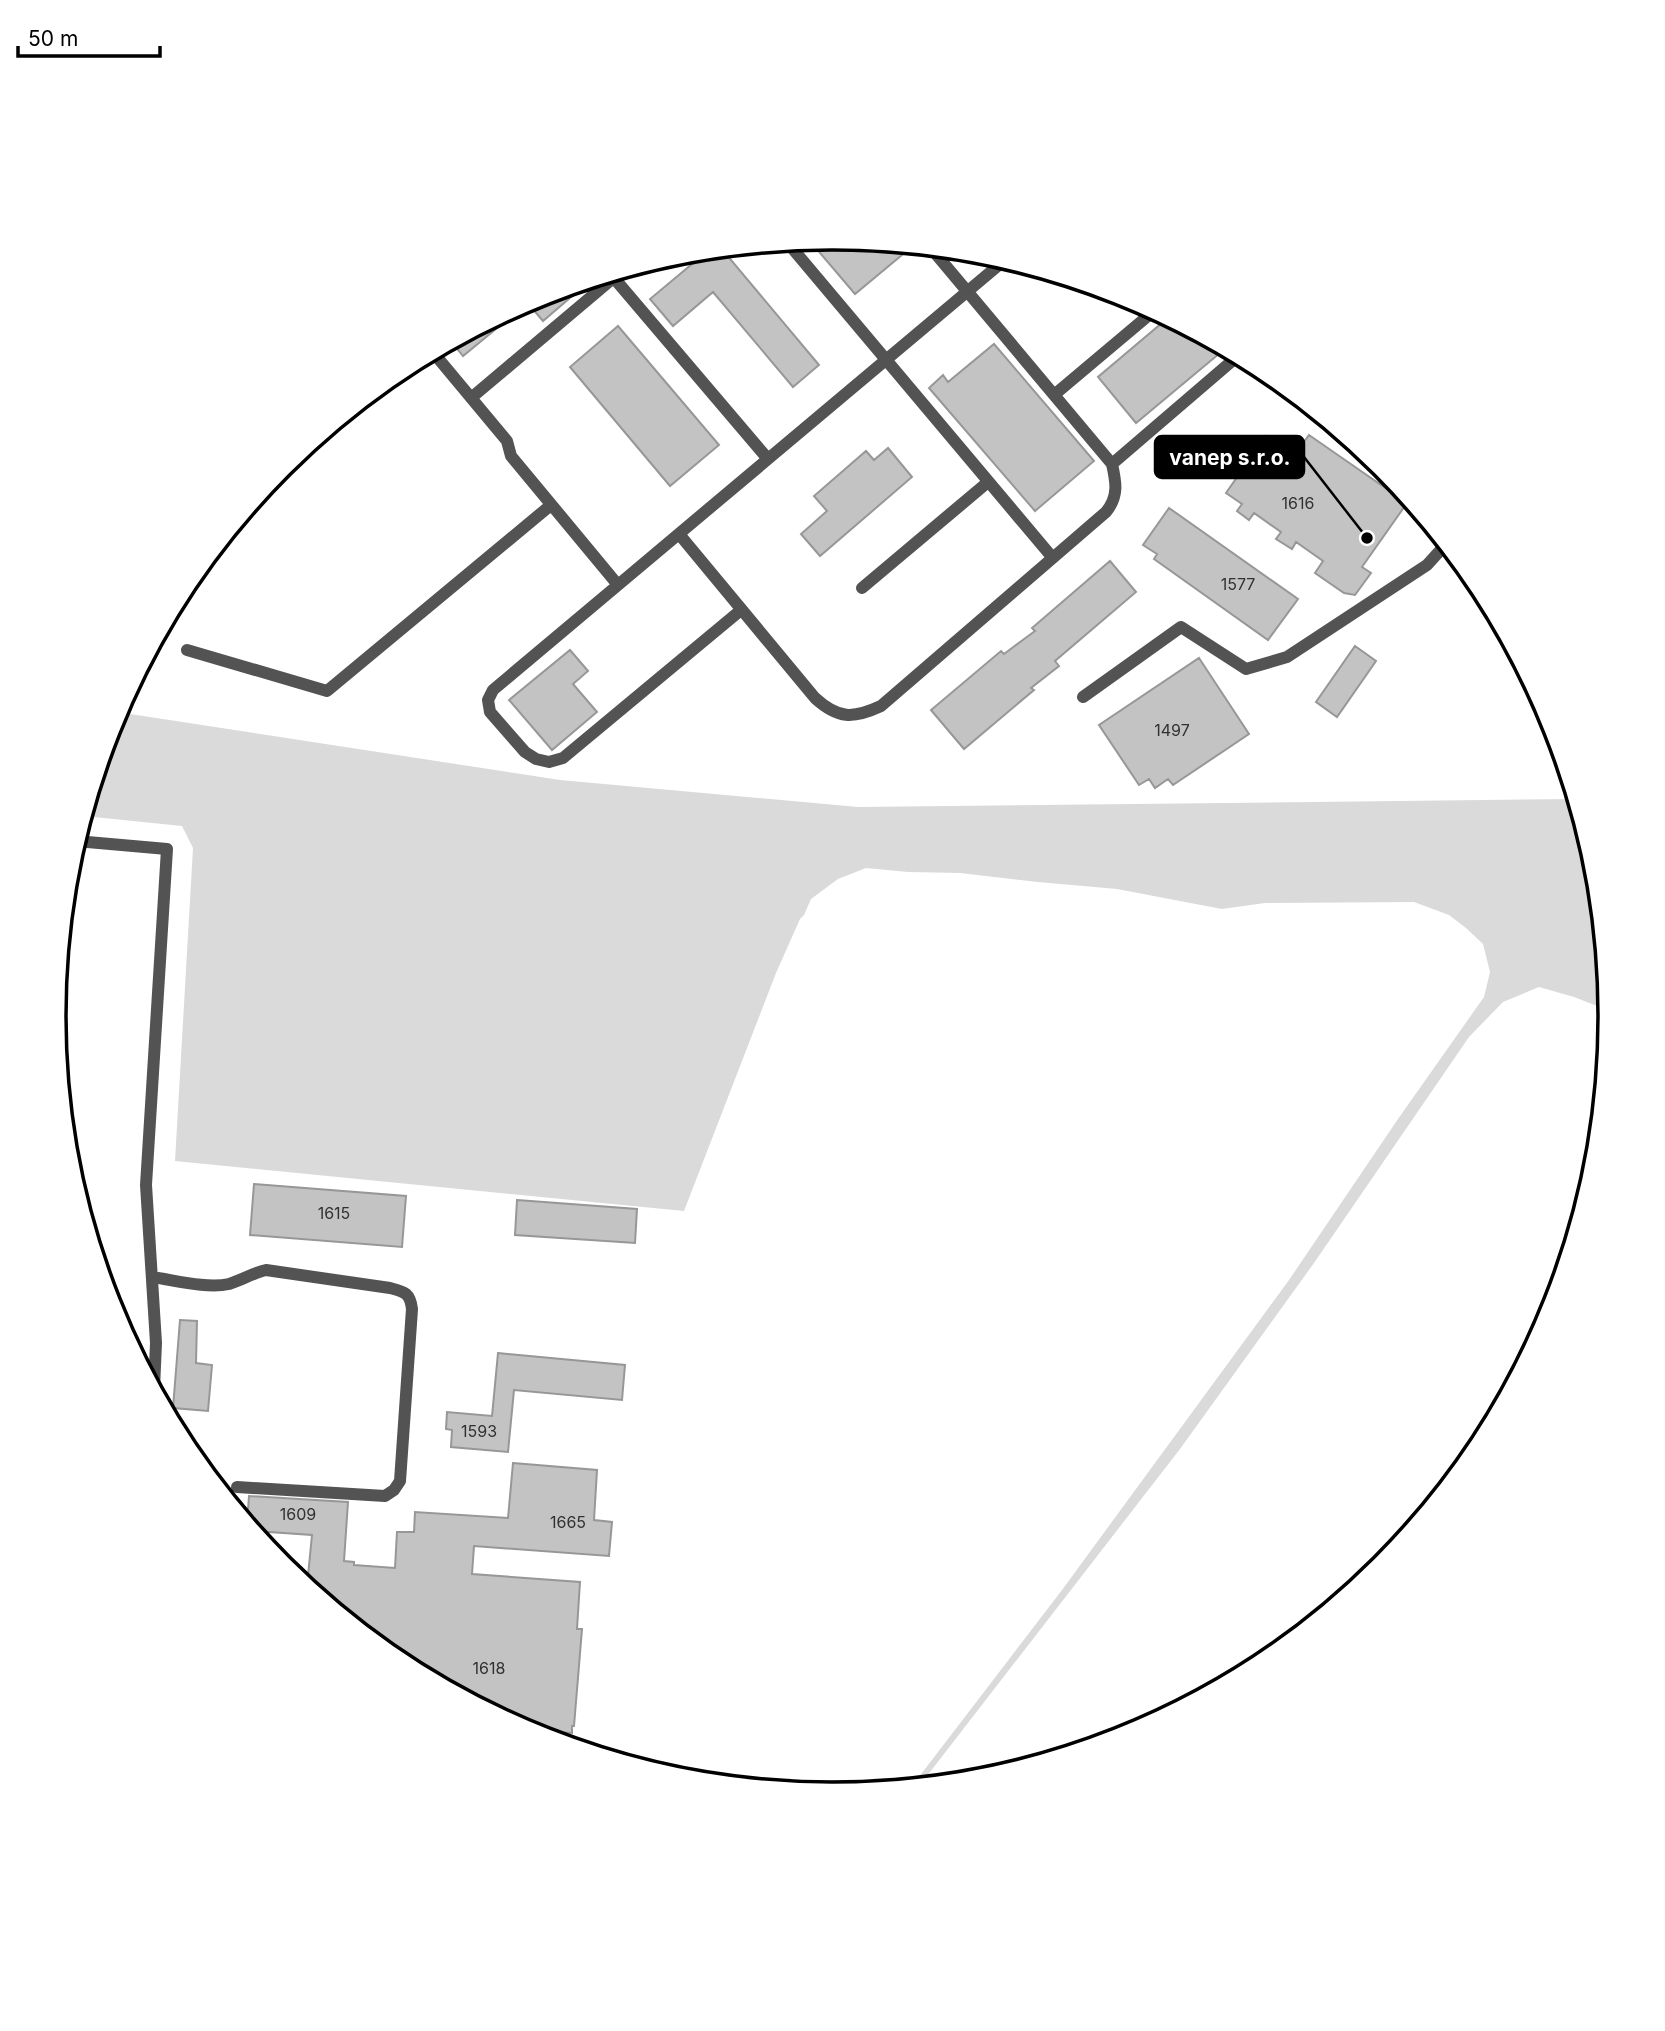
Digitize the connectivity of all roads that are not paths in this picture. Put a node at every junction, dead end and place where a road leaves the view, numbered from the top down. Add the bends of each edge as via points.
1 (794, 251) edge
2 (938, 257) edge
3 (996, 267) edge
4 (623, 279) edge
5 (607, 284) edge
6 (967, 291) junction
7 (1147, 317) edge
8 (439, 359) edge
9 (886, 360) junction
10 (1232, 362) edge
11 (1054, 395) junction
12 (471, 398) junction
13 (768, 459) junction
14 (1112, 464) junction
15 (988, 482) junction
16 (551, 505) junction
17 (679, 534) junction
18 (1441, 550) edge
19 (1052, 557) junction
20 (618, 585) junction
21 (862, 588) dead end
22 (741, 610) junction
23 (187, 650) dead end
24 (1083, 697) dead end
25 (87, 842) edge
26 (152, 1277) junction
27 (155, 1372) edge
28 (237, 1487) dead end

1 - 9 lane
2 - 6 lane
3 - 6 lane
4 - 13 lane
5 - 12 lane
6 - 9 lane
6 - 11 lane
7 - 11 lane
8 - 12 lane
9 - 13 lane
9 - 15 lane
10 - 14 lane
11 - 14 lane
12 - 16 lane
13 - 17 lane
14 - 19 lane via 1117,489 1112,504
15 - 19 lane
15 - 21 lane
16 - 20 lane
16 - 23 lane via 327,691
17 - 20 lane
17 - 22 lane
18 - 24 lane via 1427,565 1287,657 1246,668 1181,627
19 - 22 lane via 881,706 863,714 828,710
20 - 22 lane via 493,690 488,700 490,712 536,759 563,758
25 - 26 lane via 167,849 146,1185
26 - 27 lane
26 - 28 lane via 229,1284 266,1270 390,1288 411,1298 400,1481 394,1490 385,1496

